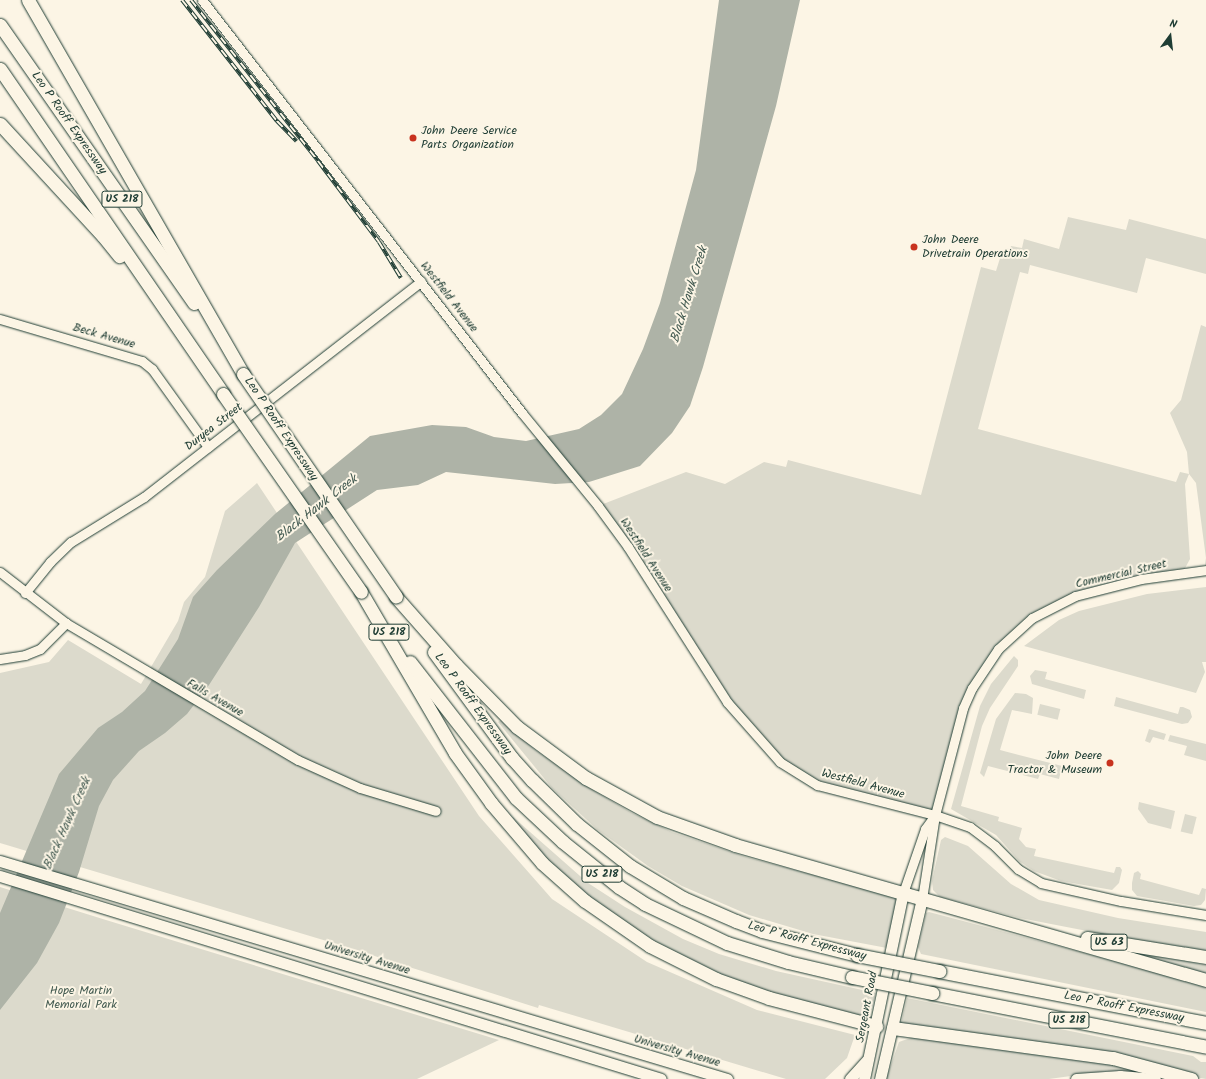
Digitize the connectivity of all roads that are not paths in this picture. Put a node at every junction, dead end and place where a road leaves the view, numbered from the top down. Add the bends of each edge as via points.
1 (28, 0) edge
2 (202, 0) edge
3 (0, 25) edge
4 (0, 69) edge
5 (0, 124) edge
6 (421, 281) junction
7 (0, 319) edge
8 (243, 374) junction
9 (214, 380) junction
10 (208, 446) junction
11 (1206, 570) edge
12 (0, 572) edge
13 (25, 593) junction
14 (66, 623) junction
15 (441, 654) junction
16 (0, 659) edge
17 (415, 677) junction
18 (436, 811) dead end
19 (935, 815) junction
20 (0, 861) edge
21 (0, 876) edge
22 (903, 894) junction
23 (922, 899) junction
24 (1206, 915) edge
25 (1013, 924) junction
26 (1206, 957) edge
27 (1206, 980) edge
28 (1206, 1023) edge
29 (876, 1026) junction
30 (893, 1028) junction
31 (1174, 1040) junction
32 (1206, 1046) edge
33 (1206, 1052) edge
34 (870, 1054) junction
35 (661, 1079) edge
36 (728, 1079) edge
37 (850, 1079) edge
38 (864, 1079) edge
39 (880, 1079) edge
40 (1076, 1079) edge
41 (1155, 1079) edge
42 (1191, 1079) edge

1 - 8 highway
2 - 6 street, Westfield Avenue
3 - 8 highway, Leo P Rooff Expressway / US 218
4 - 9 highway, US 218
5 - 9 highway via 103,236
6 - 10 street, Duryea Street
6 - 19 street, Westfield Avenue via 628,547 726,702 780,762 817,785
7 - 10 street, Beck Avenue via 142,361 152,369
8 - 15 highway, Leo P Rooff Expressway / US 218, bridge via 396,597
9 - 17 highway, US 218, bridge via 361,592
10 - 13 street, Duryea Street via 144,497 71,542 50,562
11 - 19 street, Commercial Street via 1141,579 1075,596 1032,618 1015,632 994,655 969,695
12 - 13 street, Falls Avenue
13 - 14 street, Falls Avenue
14 - 16 street via 40,649 24,656
14 - 18 street, Falls Avenue via 298,760 360,788
15 - 22 highway via 493,706 542,748 630,804 708,837
15 - 28 highway, Leo P Rooff Expressway / US 218, bridge via 512,758 532,780 577,824 630,866 683,898 769,933 857,955
17 - 29 highway via 455,753 519,839 562,881 608,919 671,958 716,979 769,998
17 - 31 highway, Leo P Rooff Expressway / US 218, bridge via 516,798 563,842 619,887 652,907 727,943 788,962 852,977
19 - 22 street via 924,829
19 - 23 street
19 - 24 street, Westfield Avenue via 970,827 983,835 1018,869 1041,883 1121,901
20 - 36 main road, University Avenue
21 - 35 main road
22 - 23 highway, US 63
22 - 29 main road, Sergeant Road
23 - 25 highway, US 63
23 - 30 main road
25 - 26 highway, US 63
25 - 27 highway
29 - 30 main road
29 - 34 main road, Sergeant Road
30 - 39 main road
30 - 42 highway via 1113,1058
31 - 32 highway, Leo P Rooff Expressway / US 218
31 - 33 highway
34 - 37 main road
34 - 38 main road, Sergeant Road
40 - 41 main road via 1120,1076

